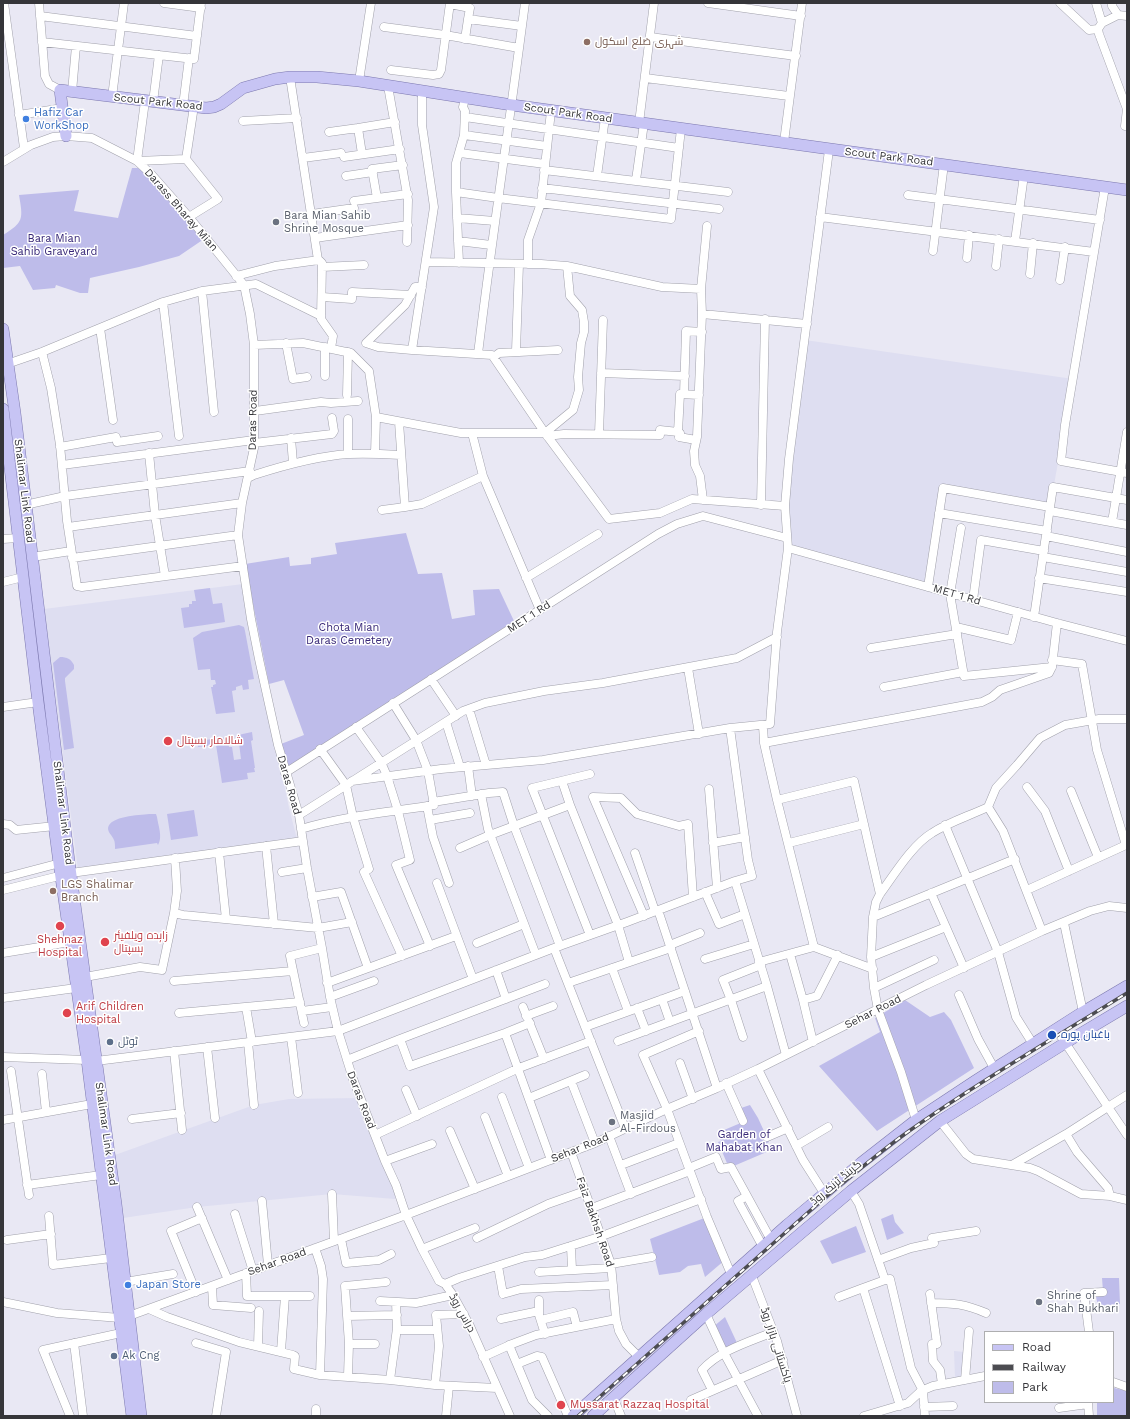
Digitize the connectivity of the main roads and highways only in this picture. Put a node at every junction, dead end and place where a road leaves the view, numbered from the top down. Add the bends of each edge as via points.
1 (66, 136) road end
2 (1127, 190) edge
3 (3, 329) edge
4 (6, 365) edge
5 (3, 413) edge
6 (37, 644) junction
7 (64, 862) junction
8 (66, 874) junction
9 (1127, 986) edge
10 (1127, 1006) edge
11 (92, 1060) junction
12 (110, 1205) junction
13 (124, 1317) junction
14 (132, 1416) edge
15 (141, 1416) edge
16 (573, 1416) edge
17 (594, 1416) edge

1 - 2 main road, Scout Park Road via 60,90 206,108 214,107 243,88 275,79 317,77
3 - 4 main road, Shalimar Link Road
4 - 6 main road, Shalimar Link Road via 32,557
5 - 6 main road, Shalimar Link Road via 23,577
6 - 7 main road, Shalimar Link Road
6 - 7 main road, Shalimar Link Road via 38,702 54,826
7 - 8 main road, Shalimar Link Road
8 - 11 main road, Shalimar Link Road via 85,977
8 - 11 main road, Shalimar Link Road via 76,988
9 - 16 main road, گرینڈ ٹرنک روڈ via 994,1068 916,1120 824,1193
10 - 17 main road, گرینڈ ٹرنک روڈ via 940,1121 851,1191 706,1314
11 - 12 main road, Shalimar Link Road
11 - 12 main road, Shalimar Link Road via 92,1104 101,1175
12 - 13 main road, Shalimar Link Road via 111,1258
12 - 13 main road, Shalimar Link Road via 125,1282
13 - 14 main road, Shalimar Link Road via 121,1333
13 - 15 main road, Shalimar Link Road

